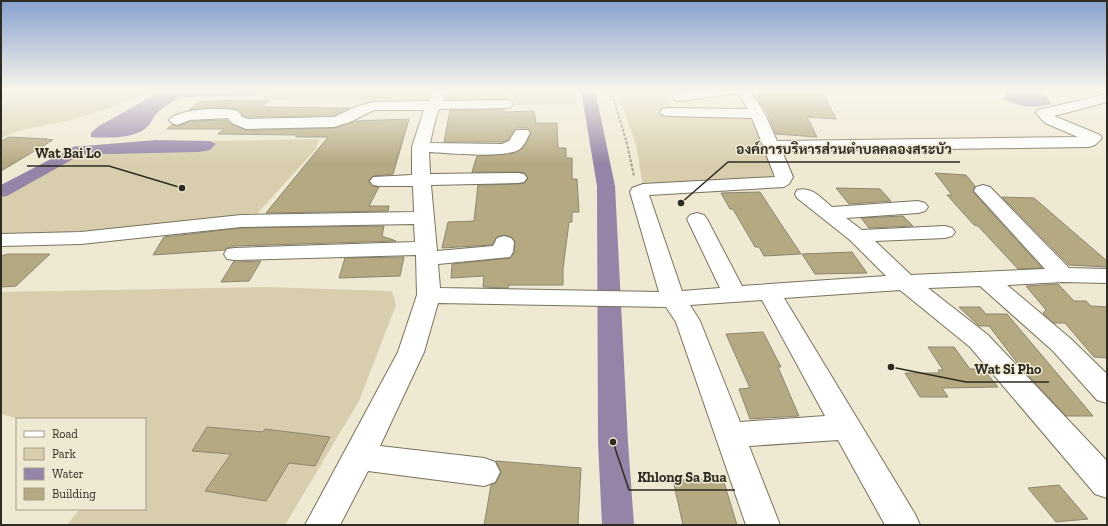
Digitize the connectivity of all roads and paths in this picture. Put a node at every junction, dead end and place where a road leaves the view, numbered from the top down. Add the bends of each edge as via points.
1 (758, 114) edge
2 (207, 115) edge
3 (233, 115) edge
4 (352, 115) edge
5 (430, 115) edge
6 (618, 115) edge
7 (1045, 115) edge
8 (177, 120) dead end
9 (522, 133) dead end
10 (770, 146) junction
11 (420, 147) junction
12 (518, 178) dead end
13 (421, 179) junction
14 (379, 181) dead end
15 (640, 191) junction
16 (983, 191) dead end
17 (804, 194) dead end
18 (918, 207) dead end
19 (827, 212) junction
20 (424, 218) junction
21 (697, 219) dead end
22 (945, 232) dead end
23 (857, 236) junction
24 (1, 240) edge
25 (504, 242) dead end
26 (427, 253) junction
27 (235, 254) dead end
28 (1063, 275) junction
29 (1107, 276) edge
30 (985, 278) junction
31 (905, 282) junction
32 (769, 292) junction
33 (429, 295) junction
34 (735, 295) junction
35 (666, 300) junction
36 (1104, 386) edge
37 (846, 427) junction
38 (730, 435) junction
39 (359, 457) junction
40 (484, 472) dead end
41 (1107, 484) edge
42 (322, 525) edge
43 (762, 525) edge
44 (903, 525) edge

1 - 10 street
2 - 8 street via 187,116
3 - 4 street via 237,120 246,124 334,122
5 - 11 street
6 - 15 path via 637,188
7 - 10 street via 1050,120 1095,142
9 - 11 street via 512,146
10 - 15 street via 784,177 778,183
11 - 13 street
12 - 13 street
13 - 14 street
13 - 20 street
15 - 35 street
16 - 28 street
17 - 19 street
18 - 19 street
19 - 23 street
20 - 24 street via 241,221 81,238
20 - 26 street
21 - 34 street
22 - 23 street
23 - 31 street
25 - 26 street via 502,252
26 - 27 street
26 - 33 street
28 - 29 street
28 - 30 street
30 - 31 street
30 - 36 street via 1062,345
31 - 32 street
31 - 41 street via 979,341
32 - 34 street
32 - 37 street
33 - 35 street
33 - 39 street via 410,352
34 - 35 street
35 - 38 street via 688,321
37 - 38 street
37 - 44 street
38 - 43 street
39 - 40 street
39 - 42 street

